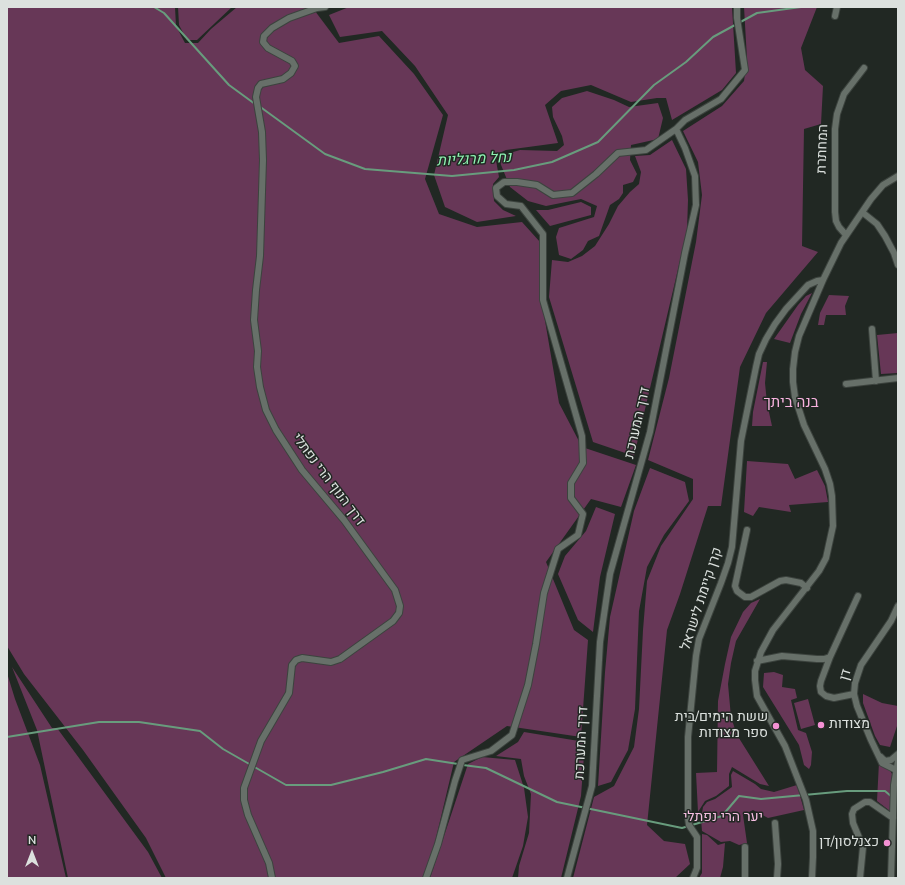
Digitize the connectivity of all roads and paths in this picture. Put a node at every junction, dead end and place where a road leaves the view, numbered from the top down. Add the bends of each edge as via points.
1 (325, 7) edge
2 (737, 7) edge
3 (837, 7) edge
4 (835, 16) dead end
5 (864, 68) dead end
6 (676, 129) junction
7 (898, 176) edge
8 (862, 212) junction
9 (846, 235) junction
10 (898, 265) edge
11 (823, 280) junction
12 (872, 329) dead end
13 (898, 378) edge
14 (876, 381) junction
15 (846, 384) dead end
16 (747, 530) dead end
17 (807, 588) junction
18 (858, 596) dead end
19 (898, 606) edge
20 (830, 657) junction
21 (757, 661) junction
22 (854, 694) junction
23 (898, 754) edge
24 (879, 755) junction
25 (898, 761) edge
26 (896, 770) junction
27 (893, 818) junction
28 (775, 824) dead end
29 (745, 847) dead end
30 (272, 878) edge
31 (426, 878) edge
32 (567, 878) edge
33 (693, 878) edge
34 (745, 878) edge
35 (777, 878) edge
36 (812, 878) edge
37 (860, 878) edge
38 (891, 878) edge

1 - 30 street, דרך הנוף הרי נפתלי via 290,18 272,28 264,36 263,42 268,48 292,61 295,66 283,79 261,84 256,97 262,132 263,160 260,256 254,320 258,351 257,367 266,410 276,430 302,470 344,520 395,590 400,606 399,613 393,621 340,659 331,662 302,658 292,665 289,693 261,741 244,788 248,815 269,863
2 - 6 street via 745,70 721,99 685,120
3 - 4 street
5 - 9 street, המחתרת via 844,94 835,129 835,212 836,221
6 - 31 street via 646,150 618,153 572,193 553,195 536,185 516,182 504,182 496,188 497,196 506,204 521,206 543,234 543,300 582,436 583,463 571,483 571,498 583,514 578,535 558,549 544,593 528,685 512,735 491,751 462,760
6 - 32 street, דרך המערכת via 695,176 696,205 650,432 610,574 600,642 592,786
7 - 8 street via 883,185
8 - 9 street
8 - 10 street via 877,224
9 - 11 street
11 - 17 street via 799,336 793,369 799,411 825,469 832,496 833,526 826,558
11 - 33 street, קרן קיימת לישראל via 808,285 778,319 766,339 756,366 741,441 732,547 696,656 688,737 688,818 689,825 697,837 697,868
12 - 14 street
13 - 14 street
14 - 15 street
16 - 17 street via 735,586 737,591 745,597 751,597 786,580 801,583
17 - 21 street via 773,630
18 - 20 street
19 - 22 street, דן via 861,665
20 - 21 street via 817,659 782,656
20 - 22 street via 821,681 821,692 834,698
21 - 36 street via 757,696 785,746 806,800 812,831
22 - 24 street, דן
23 - 24 street via 886,761
24 - 26 street, דן via 882,763
25 - 26 street
26 - 27 street
27 - 37 street via 870,802 865,802 854,809 853,823 863,847
27 - 38 street
28 - 35 street
29 - 34 street

